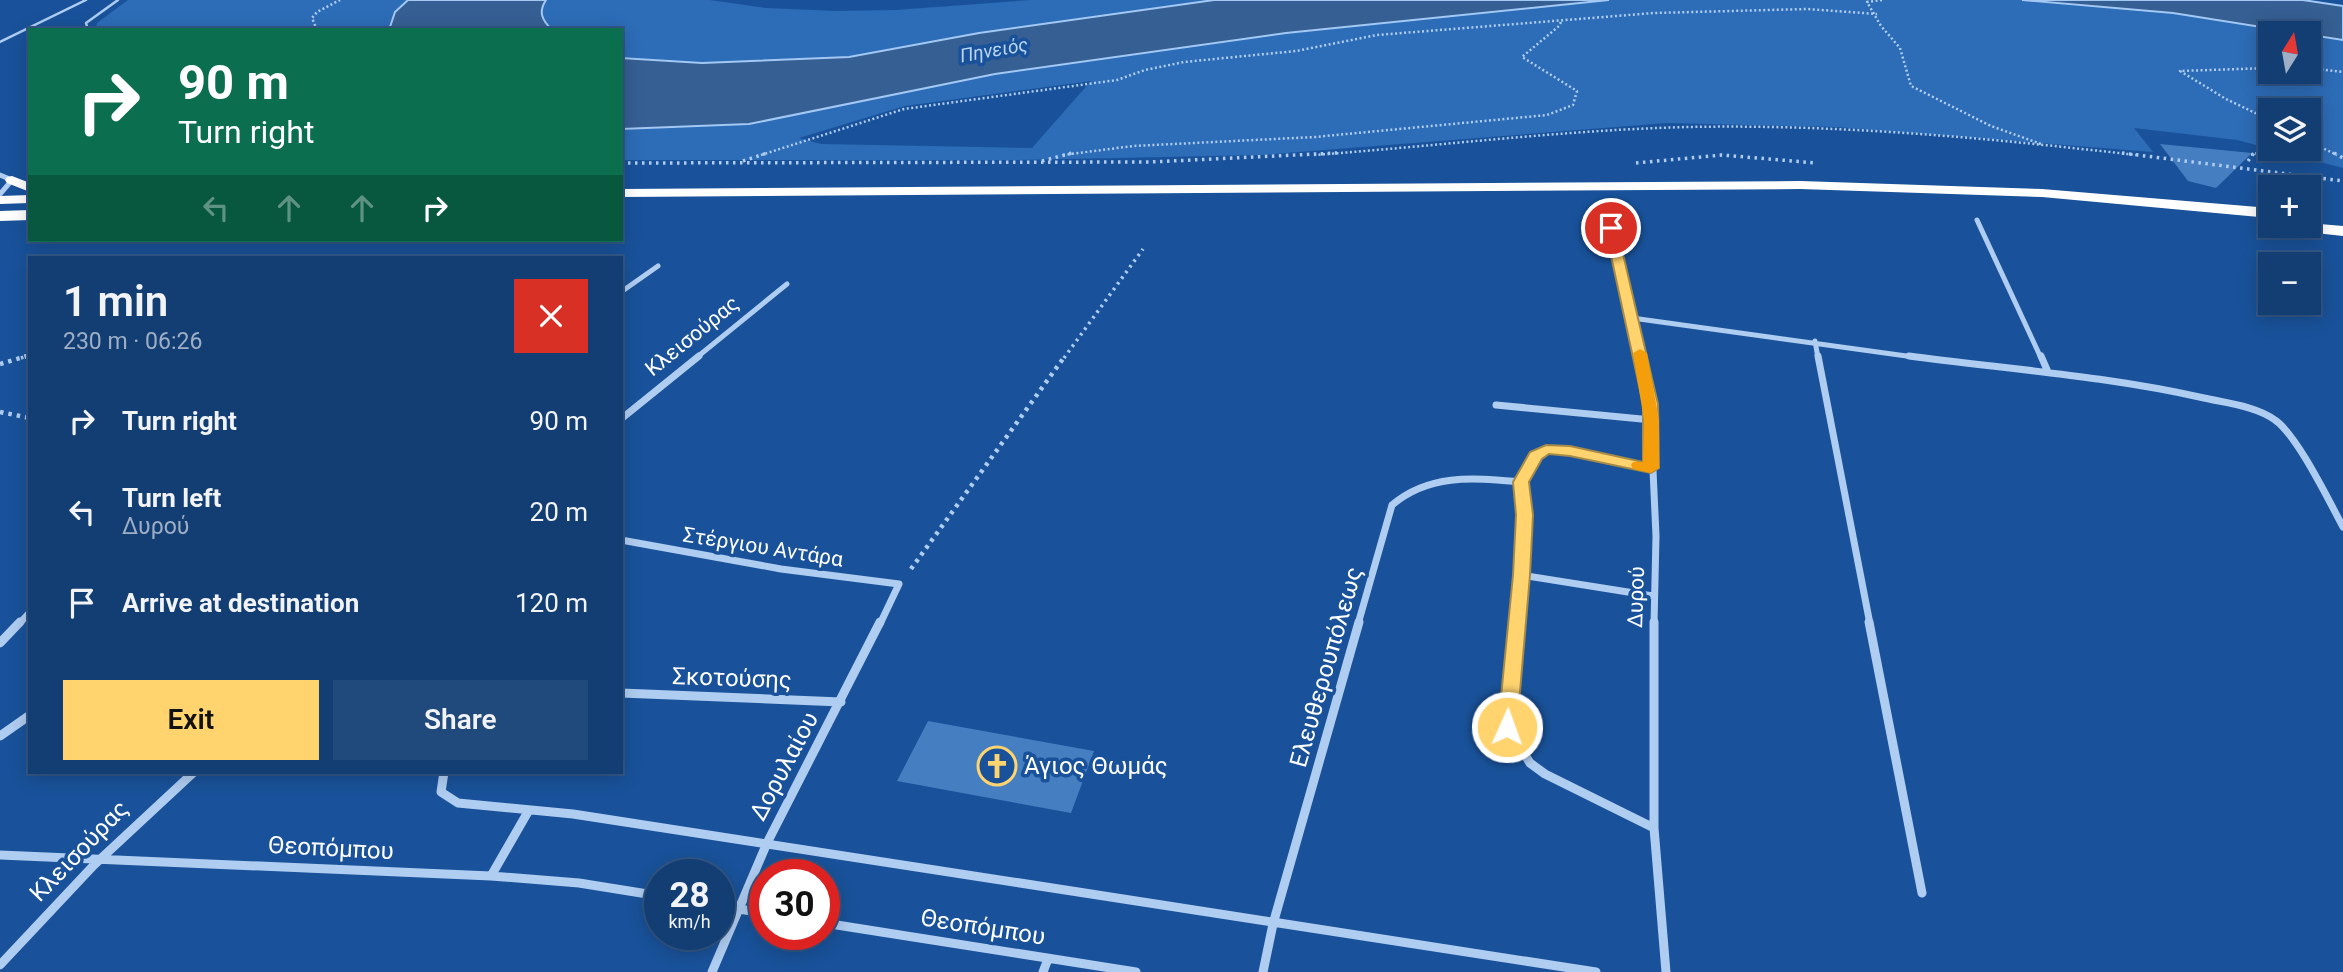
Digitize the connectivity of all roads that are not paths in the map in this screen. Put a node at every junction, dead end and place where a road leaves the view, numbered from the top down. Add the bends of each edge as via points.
1 (86, 0) edge
2 (118, 0) edge
3 (28, 28) edge
4 (29, 28) edge
5 (87, 28) edge
6 (0, 42) edge
7 (6, 177) edge
8 (28, 187) edge
9 (623, 193) edge
10 (0, 194) edge
11 (28, 199) edge
12 (0, 200) edge
13 (623, 205) edge
14 (2258, 212) edge
15 (28, 215) edge
16 (0, 216) edge
17 (2321, 218) edge
18 (1977, 220) dead end
19 (2343, 221) edge
20 (2258, 222) edge
21 (1611, 228) dead end
22 (2321, 229) edge
23 (2343, 231) edge
24 (658, 266) dead end
25 (787, 284) dead end
26 (623, 291) edge
27 (1632, 318) junction
28 (1815, 341) junction
29 (2048, 372) junction
30 (1496, 405) dead end
31 (623, 417) edge
32 (1652, 420) junction
33 (1651, 468) junction
34 (1521, 482) junction
35 (2343, 527) edge
36 (623, 540) edge
37 (1521, 575) junction
38 (899, 584) joint
39 (1653, 596) junction
40 (28, 614) edge
41 (0, 643) edge
42 (623, 693) edge
43 (841, 702) junction
44 (28, 716) edge
45 (0, 736) edge
46 (192, 774) edge
47 (444, 774) edge
48 (529, 810) junction
49 (1654, 828) junction
50 (767, 843) junction
51 (0, 855) edge
52 (97, 859) junction
53 (491, 876) junction
54 (644, 893) edge
55 (1922, 893) dead end
56 (735, 909) edge
57 (738, 909) junction
58 (749, 911) edge
59 (1273, 924) junction
60 (840, 926) edge
61 (1048, 959) junction
62 (0, 965) edge
63 (712, 972) edge
64 (1043, 972) edge
65 (1136, 972) edge
66 (1263, 972) edge
67 (1596, 972) edge
68 (1667, 972) edge

1 - 4 lane
2 - 5 lane via 90,18
3 - 6 lane
7 - 8 highway
7 - 10 street
9 - 14 highway via 1800,185 2042,193
11 - 12 highway
13 - 20 highway via 1816,197 2070,206
15 - 16 highway
17 - 19 highway
18 - 29 street
21 - 27 street, Δυρού
22 - 23 highway
24 - 26 street
25 - 31 street, Κλεισούρας
27 - 28 street
27 - 32 street, Δυρού
28 - 29 street
28 - 55 street
29 - 35 street via 2140,384 2242,407 2274,419 2320,483
30 - 32 street
32 - 33 street, Δυρού
33 - 34 street via 1546,450 1536,456
33 - 39 street, Δυρού via 1656,516
34 - 37 street
34 - 59 street, Ελευθερουπόλεως via 1445,479 1403,493 1392,505
36 - 38 street, Στέργιου Αντάρα via 781,569
37 - 39 street
37 - 49 street via 1507,727 1530,763 1545,774
38 - 43 street, Δορυλαίου
39 - 49 street, Δυρού
40 - 41 street
42 - 43 street, Σκοτούσης
43 - 50 street, Δορυλαίου
44 - 45 street
46 - 52 street, Κλεισούρας
47 - 48 street via 441,792 458,803
48 - 50 street
48 - 53 street
49 - 68 street, Δυρού
50 - 57 street, Δορυλαίου
50 - 59 street
51 - 52 street, Θεοπόμπου
52 - 53 street, Θεοπόμπου
52 - 62 street, Κλεισούρας
53 - 54 street, Θεοπόμπου
56 - 57 street
57 - 58 street
57 - 63 street, Δορυλαίου
59 - 66 street, Ελευθερουπόλεως
59 - 67 street
60 - 61 street, Θεοπόμπου
61 - 64 street
61 - 65 street, Θεοπόμπου

